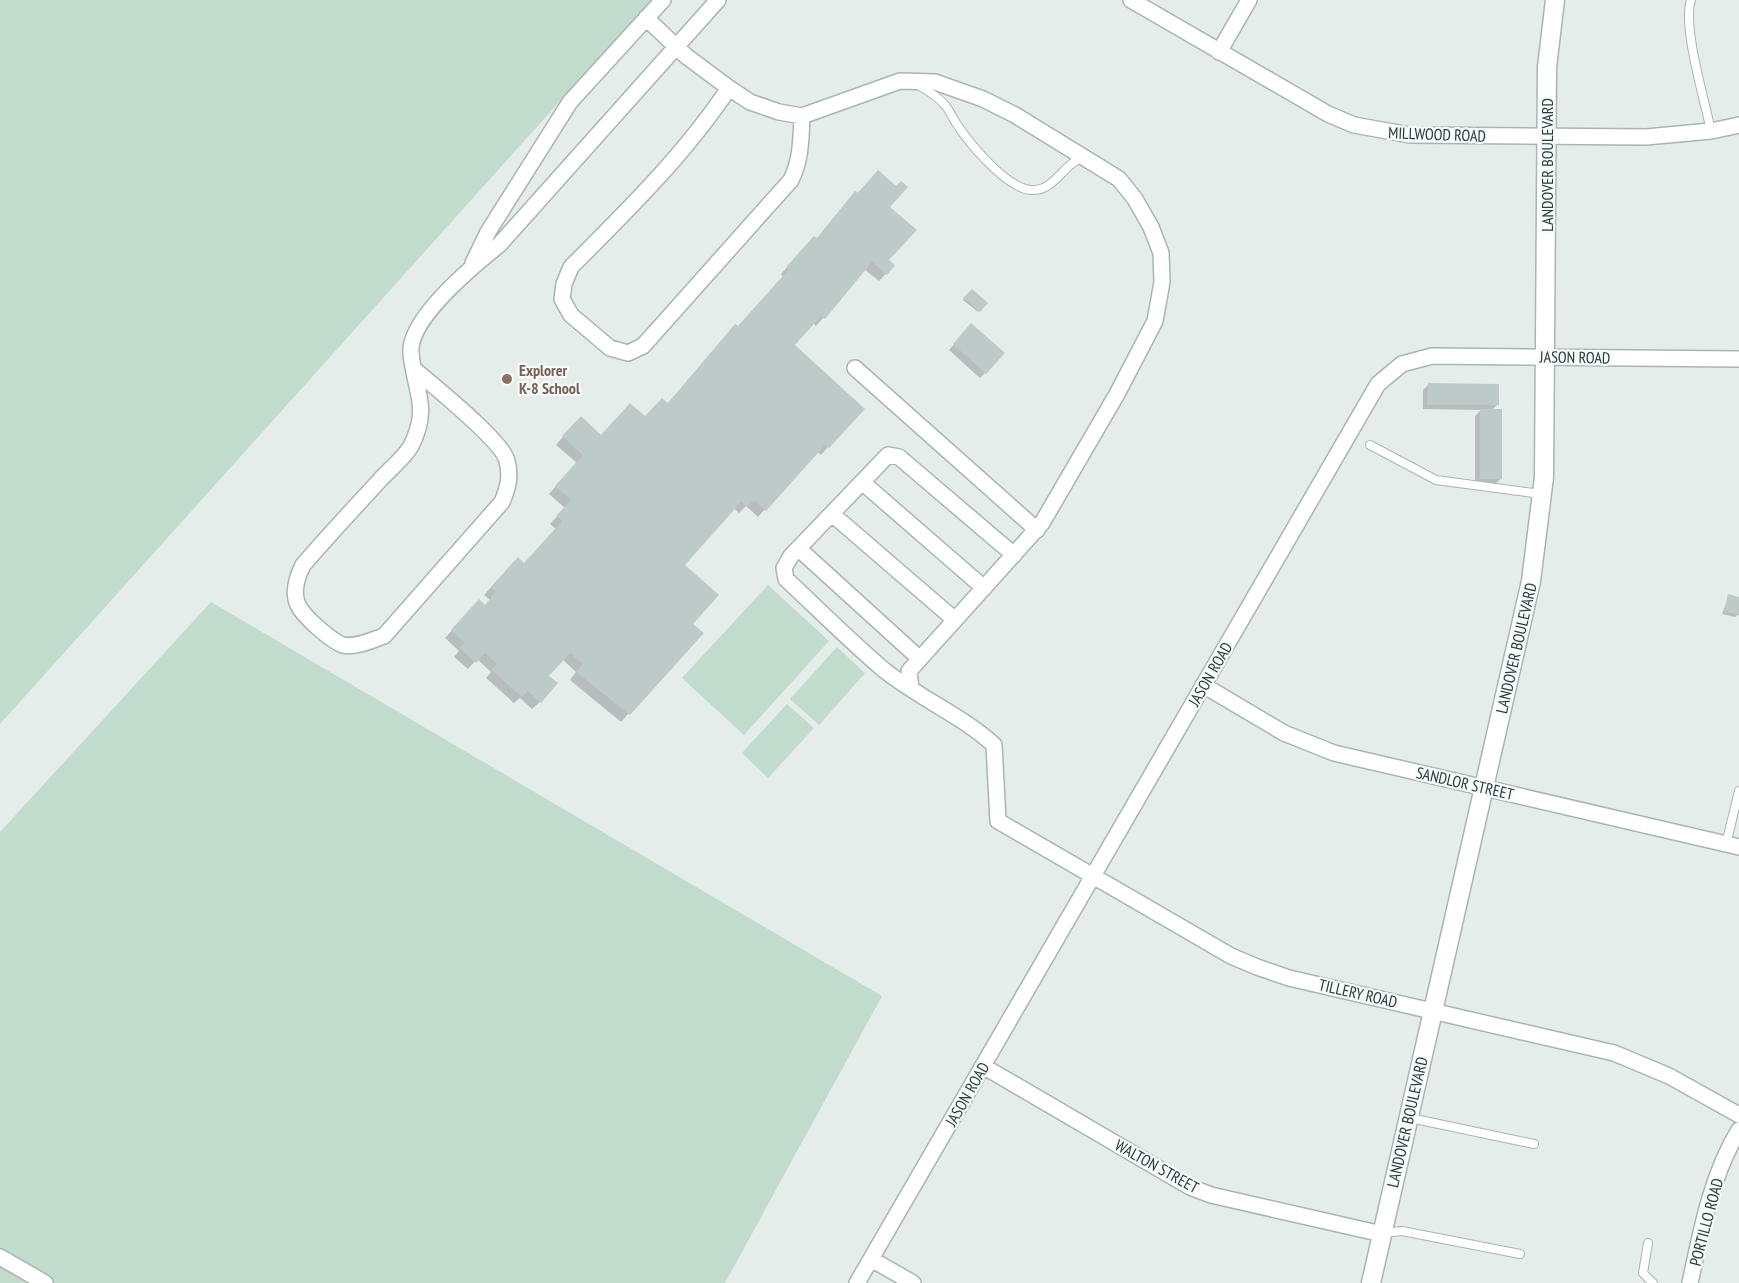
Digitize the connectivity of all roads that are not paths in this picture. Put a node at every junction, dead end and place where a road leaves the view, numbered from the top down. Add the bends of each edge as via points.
1 (663, 0) edge
2 (718, 0) edge
3 (1131, 0) edge
4 (1250, 0) edge
5 (1555, 0) edge
6 (1691, 0) edge
7 (646, 18) junction
8 (676, 46) junction
9 (1219, 52) junction
10 (912, 81) junction
11 (729, 88) junction
12 (802, 116) junction
13 (1739, 125) edge
14 (1711, 131) junction
15 (1548, 137) junction
16 (1091, 159) junction
17 (470, 269) junction
18 (1546, 357) junction
19 (1739, 359) edge
20 (855, 368) dead end
21 (414, 369) junction
22 (1370, 445) dead end
23 (861, 482) junction
24 (1542, 494) junction
25 (832, 513) junction
26 (1037, 530) junction
27 (799, 549) junction
28 (1014, 555) junction
29 (984, 588) junction
30 (955, 620) junction
31 (920, 659) junction
32 (1203, 686) junction
33 (911, 689) junction
34 (1484, 788) junction
35 (1739, 791) edge
36 (1732, 845) edge
37 (1093, 876) junction
38 (1433, 1011) junction
39 (983, 1066) junction
40 (1739, 1115) edge
41 (1408, 1117) junction
42 (1739, 1130) edge
43 (1534, 1144) dead end
44 (1382, 1234) junction
45 (1648, 1243) dead end
46 (1520, 1254) dead end
47 (0, 1257) edge
48 (871, 1259) junction
49 (45, 1283) edge
50 (857, 1283) edge
51 (913, 1283) edge
52 (1371, 1283) edge
53 (1653, 1283) edge
54 (1690, 1283) edge

1 - 7 street
2 - 8 street
3 - 9 street, MILLWOOD ROAD
4 - 9 street
5 - 15 street, LANDOVER BOULEVARD via 1547,67
6 - 14 lane via 1689,28
7 - 8 street
7 - 17 street via 565,110 488,232
8 - 11 street
8 - 17 street via 499,245
9 - 15 street, MILLWOOD ROAD via 1328,114 1364,128 1410,135
10 - 12 street via 900,81
10 - 16 street via 935,82 983,99
10 - 16 lane via 945,104 979,153 1020,188 1047,186 1071,162
11 - 12 street via 750,102
11 - 12 street via 676,156 571,267 562,299 571,315 610,348 628,353 643,346 791,180 797,168
13 - 14 street, MILLWOOD ROAD
14 - 15 street, MILLWOOD ROAD via 1646,137
15 - 18 street, LANDOVER BOULEVARD
16 - 26 street via 1119,178 1135,199 1161,253 1162,282 1155,321 1067,485
17 - 21 street via 421,323 410,350
18 - 19 street, JASON ROAD
18 - 24 street, LANDOVER BOULEVARD
18 - 32 street, JASON ROAD via 1432,356 1410,361 1390,372 1378,384
20 - 26 street
21 - 21 street via 423,413 410,447 303,565 296,578 298,606 325,634 343,645 360,645 384,636 502,502 509,483 507,459 488,436
22 - 24 lane via 1436,480
23 - 25 street
23 - 28 street via 888,454 899,457
23 - 29 street
24 - 34 street, LANDOVER BOULEVARD via 1531,580
25 - 27 street
25 - 30 street
26 - 28 street
27 - 31 street
27 - 33 street via 784,567 786,579
28 - 29 street
29 - 30 street
30 - 31 street
31 - 33 street via 909,670
32 - 34 street, SANDLOR STREET via 1310,745
32 - 37 street, JASON ROAD
33 - 37 street, TILLERY ROAD via 971,724 994,745 998,821
34 - 36 street, SANDLOR STREET
34 - 38 street, LANDOVER BOULEVARD
35 - 36 lane
37 - 38 street, TILLERY ROAD via 1257,967
37 - 39 street, JASON ROAD
38 - 40 street, TILLERY ROAD via 1614,1053 1669,1076
38 - 41 street, LANDOVER BOULEVARD
39 - 44 street, WALTON STREET via 1190,1187
39 - 48 street, JASON ROAD
41 - 43 lane
41 - 44 street, LANDOVER BOULEVARD
42 - 54 street, PORTILLO ROAD via 1708,1205
44 - 46 lane via 1402,1231
44 - 52 street, LANDOVER BOULEVARD
45 - 53 lane via 1643,1273
47 - 49 street
48 - 50 street, JASON ROAD
48 - 51 street

